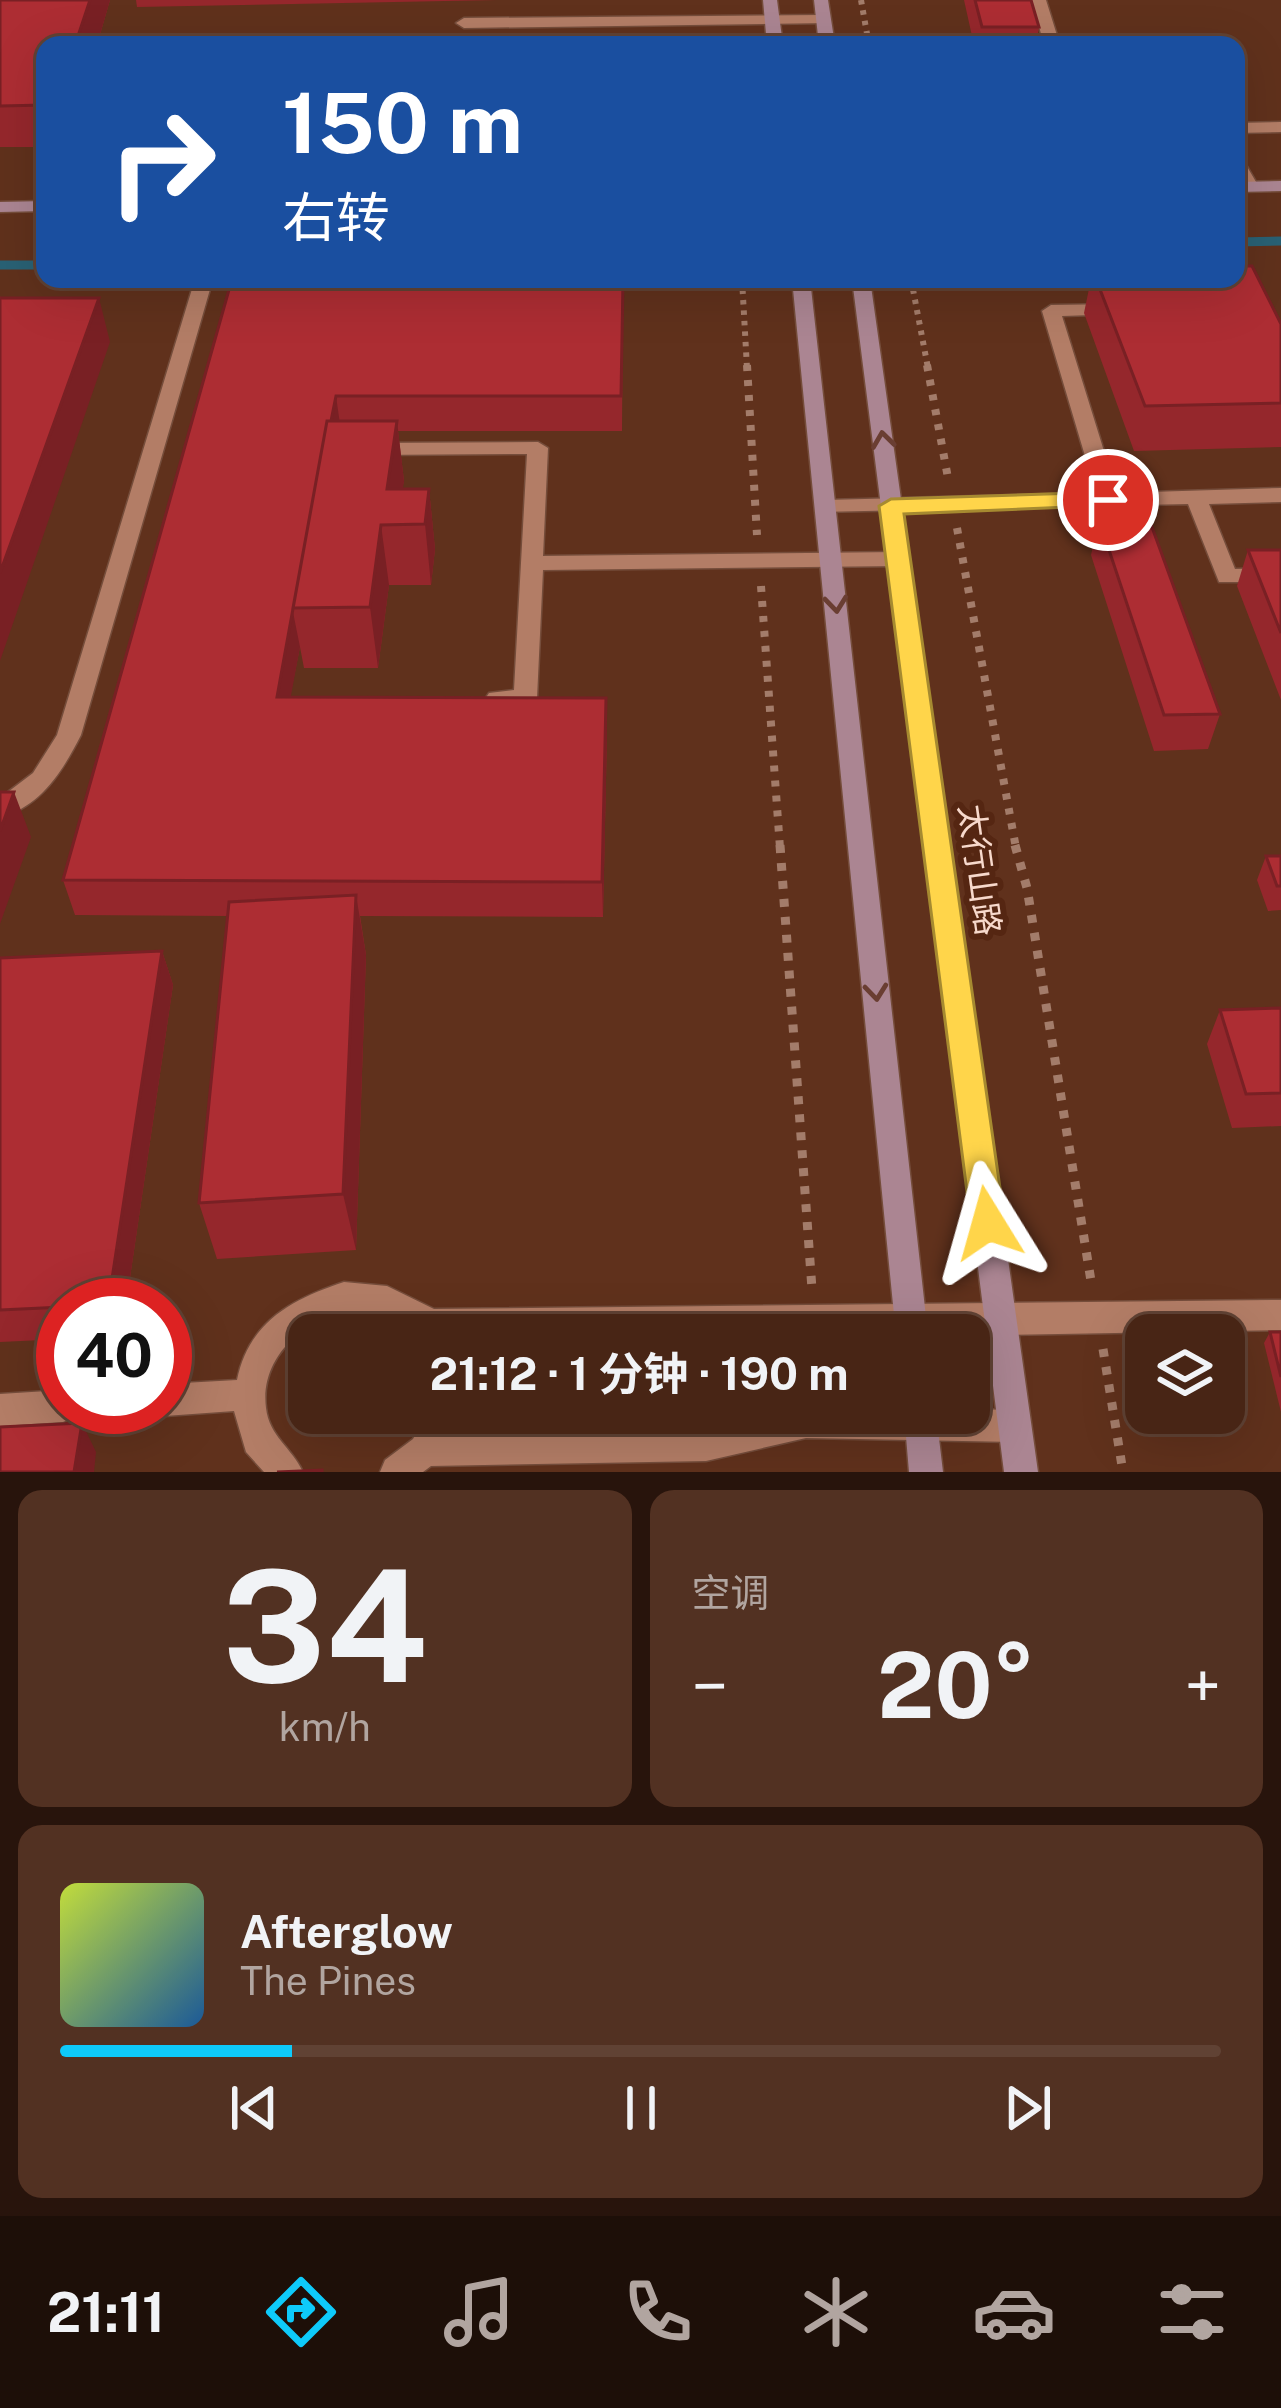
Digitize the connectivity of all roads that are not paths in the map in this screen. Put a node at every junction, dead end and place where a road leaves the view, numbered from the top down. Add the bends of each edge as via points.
1 (770, 0) edge
2 (821, 0) edge
3 (1040, 0) edge
4 (824, 20) junction
5 (772, 21) junction
6 (464, 23) dead end
7 (774, 36) edge
8 (826, 36) edge
9 (1050, 36) edge
10 (1281, 127) edge
11 (1245, 128) edge
12 (1281, 186) edge
13 (1245, 187) edge
14 (36, 206) edge
15 (0, 207) edge
16 (201, 288) edge
17 (802, 288) edge
18 (862, 288) edge
19 (1144, 309) edge
20 (356, 449) edge
21 (1281, 495) edge
22 (1196, 497) junction
23 (1108, 500) junction
24 (826, 506) junction
25 (891, 506) junction
26 (899, 559) junction
27 (832, 560) junction
28 (532, 563) junction
29 (1281, 575) edge
30 (478, 699) edge
31 (0, 809) edge
32 (298, 1314) edge
33 (413, 1314) edge
34 (910, 1314) edge
35 (1281, 1315) edge
36 (1001, 1319) junction
37 (990, 1320) edge
38 (288, 1323) edge
39 (250, 1396) junction
40 (192, 1399) edge
41 (36, 1408) edge
42 (0, 1410) edge
43 (990, 1424) edge
44 (1015, 1426) junction
45 (434, 1434) edge
46 (744, 1434) edge
47 (922, 1434) edge
48 (425, 1450) junction
49 (286, 1472) edge
50 (397, 1472) edge
51 (926, 1472) edge
52 (1021, 1472) edge

1 - 5 street
2 - 4 street
3 - 9 lane
4 - 5 lane
4 - 8 street
5 - 6 lane
5 - 7 street
10 - 11 lane
12 - 13 street
14 - 15 street
16 - 31 lane via 69,735 50,773 26,798
17 - 24 street
25 -> 18 street, 太行山路
19 - 23 lane via 1052,311
20 - 28 lane via 538,448
21 - 22 lane
22 - 23 lane
22 - 29 lane via 1227,577
23 - 25 lane
24 - 25 lane
24 - 27 street
25 - 26 street, 太行山路
26 - 27 lane
26 - 36 street, 太行山路
27 - 28 lane
27 -> 34 street
28 - 30 lane via 525,698
32 - 33 lane via 357,1294 386,1296
35 - 36 lane
36 - 37 lane
36 - 44 street, 太行山路
38 - 39 lane via 254,1371
39 - 40 lane
39 - 49 lane via 260,1444
41 - 42 lane
43 - 44 lane
44 - 52 street, 太行山路
45 - 48 lane
46 - 48 lane via 706,1444
47 - 51 street
48 - 50 lane

